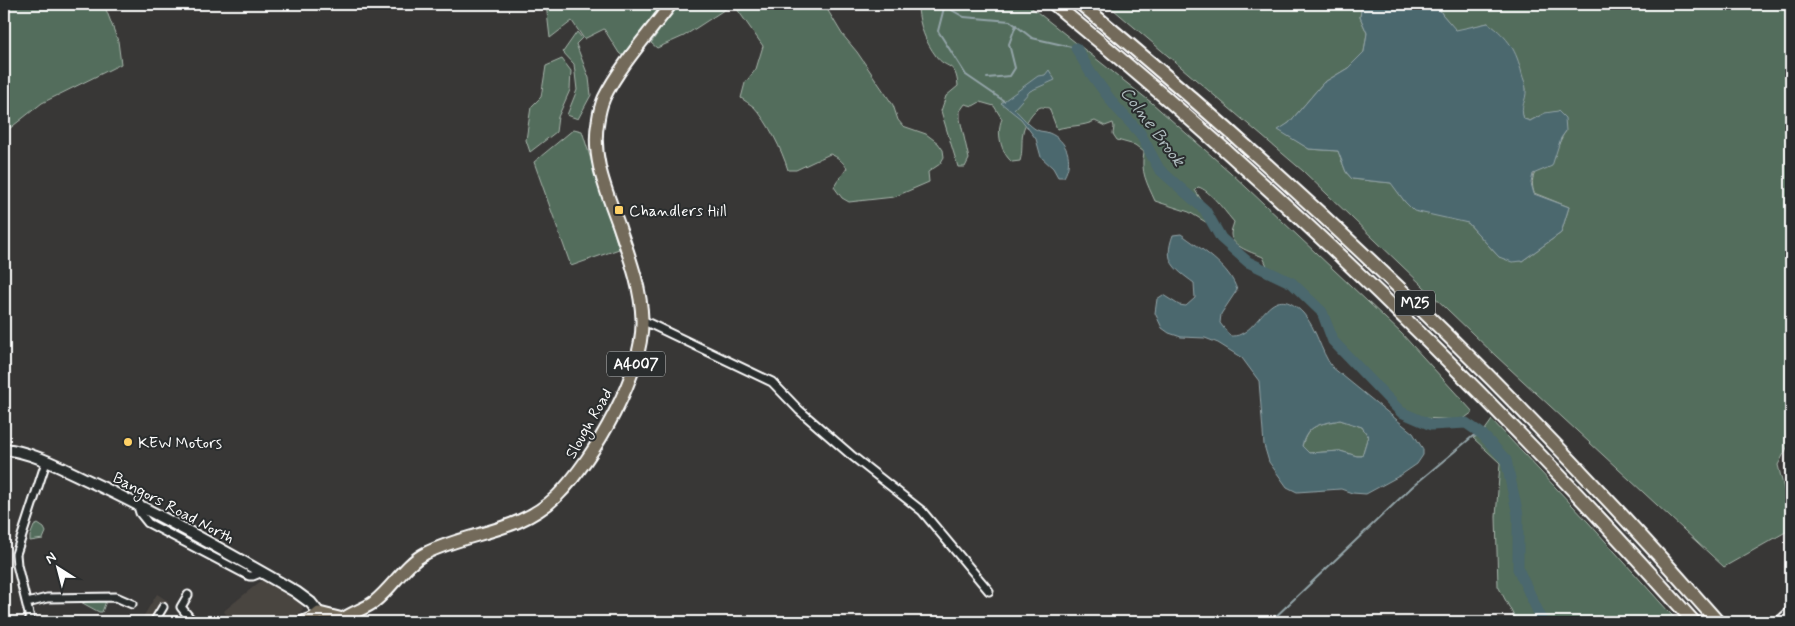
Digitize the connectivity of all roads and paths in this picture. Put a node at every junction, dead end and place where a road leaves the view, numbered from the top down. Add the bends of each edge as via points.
1 (671, 4) edge
2 (1054, 4) edge
3 (1085, 6) edge
4 (642, 320) junction
5 (4, 449) edge
6 (46, 462) junction
7 (989, 591) dead end
8 (188, 595) dead end
9 (27, 602) junction
10 (132, 604) dead end
11 (163, 607) dead end
12 (1791, 610) edge
13 (319, 613) junction
14 (345, 621) edge
15 (31, 622) edge
16 (154, 622) edge
17 (193, 622) edge
18 (303, 622) edge
19 (1694, 622) edge
20 (1718, 622) edge
21 (1778, 622) edge

1 - 4 main road, Slough Road / A4007 via 618,74 603,100 595,145 600,171 638,288
2 - 19 highway, M25 via 1221,147 1402,316 1564,480
3 - 20 highway, M25 via 1296,190 1421,309 1573,463
4 - 7 street via 772,382 806,417 922,511
4 - 14 main road, Slough Road / A4007 via 637,360 622,398 585,464 556,497 511,526 424,554 372,604 350,614
5 - 6 street, Bangors Road North
6 - 9 street via 16,554
6 - 13 street, Bangors Road North via 137,502 263,572 311,603
8 - 17 street via 181,607
9 - 10 street via 47,598 116,598
9 - 15 street
11 - 16 street
12 - 21 street
13 - 14 main road, Slough Road / A4007
13 - 18 main road

